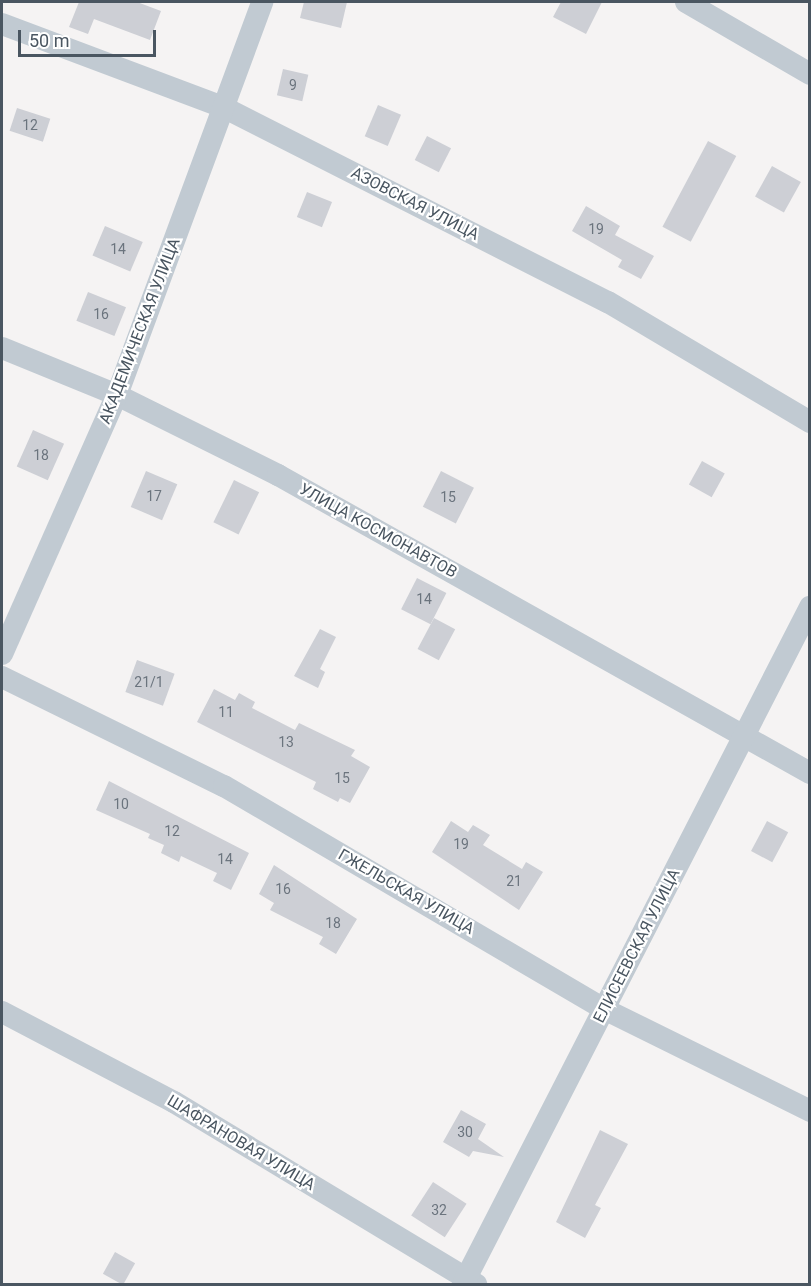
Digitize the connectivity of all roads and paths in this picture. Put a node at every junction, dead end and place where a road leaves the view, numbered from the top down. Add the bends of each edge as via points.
1 (262, 2) edge
2 (686, 2) edge
3 (2, 24) edge
4 (810, 74) edge
5 (225, 108) junction
6 (2, 348) edge
7 (117, 395) junction
8 (810, 422) edge
9 (810, 607) edge
10 (2, 654) edge
11 (2, 677) edge
12 (743, 737) junction
13 (810, 773) edge
14 (604, 1009) junction
15 (2, 1012) edge
16 (810, 1111) edge
17 (468, 1283) edge

1 - 5 street, АКАДЕМИЧЕСКАЯ УЛИЦА
2 - 4 street
3 - 5 street, АЗОВСКАЯ УЛИЦА
5 - 7 street, АКАДЕМИЧЕСКАЯ УЛИЦА
5 - 8 street, АЗОВСКАЯ УЛИЦА via 608,302
6 - 7 street, УЛИЦА КОСМОНАВТОВ
7 - 10 street, АКАДЕМИЧЕСКАЯ УЛИЦА
7 - 12 street, УЛИЦА КОСМОНАВТОВ via 278,475
9 - 12 street, ЕЛИСЕЕВСКАЯ УЛИЦА
11 - 14 street, ГЖЕЛЬСКАЯ УЛИЦА via 224,786
12 - 13 street, УЛИЦА КОСМОНАВТОВ
12 - 14 street, ЕЛИСЕЕВСКАЯ УЛИЦА
14 - 16 street, ГЖЕЛЬСКАЯ УЛИЦА
14 - 17 street, ЕЛИСЕЕВСКАЯ УЛИЦА
15 - 17 street, ШАФРАНОВАЯ УЛИЦА via 174,1102

